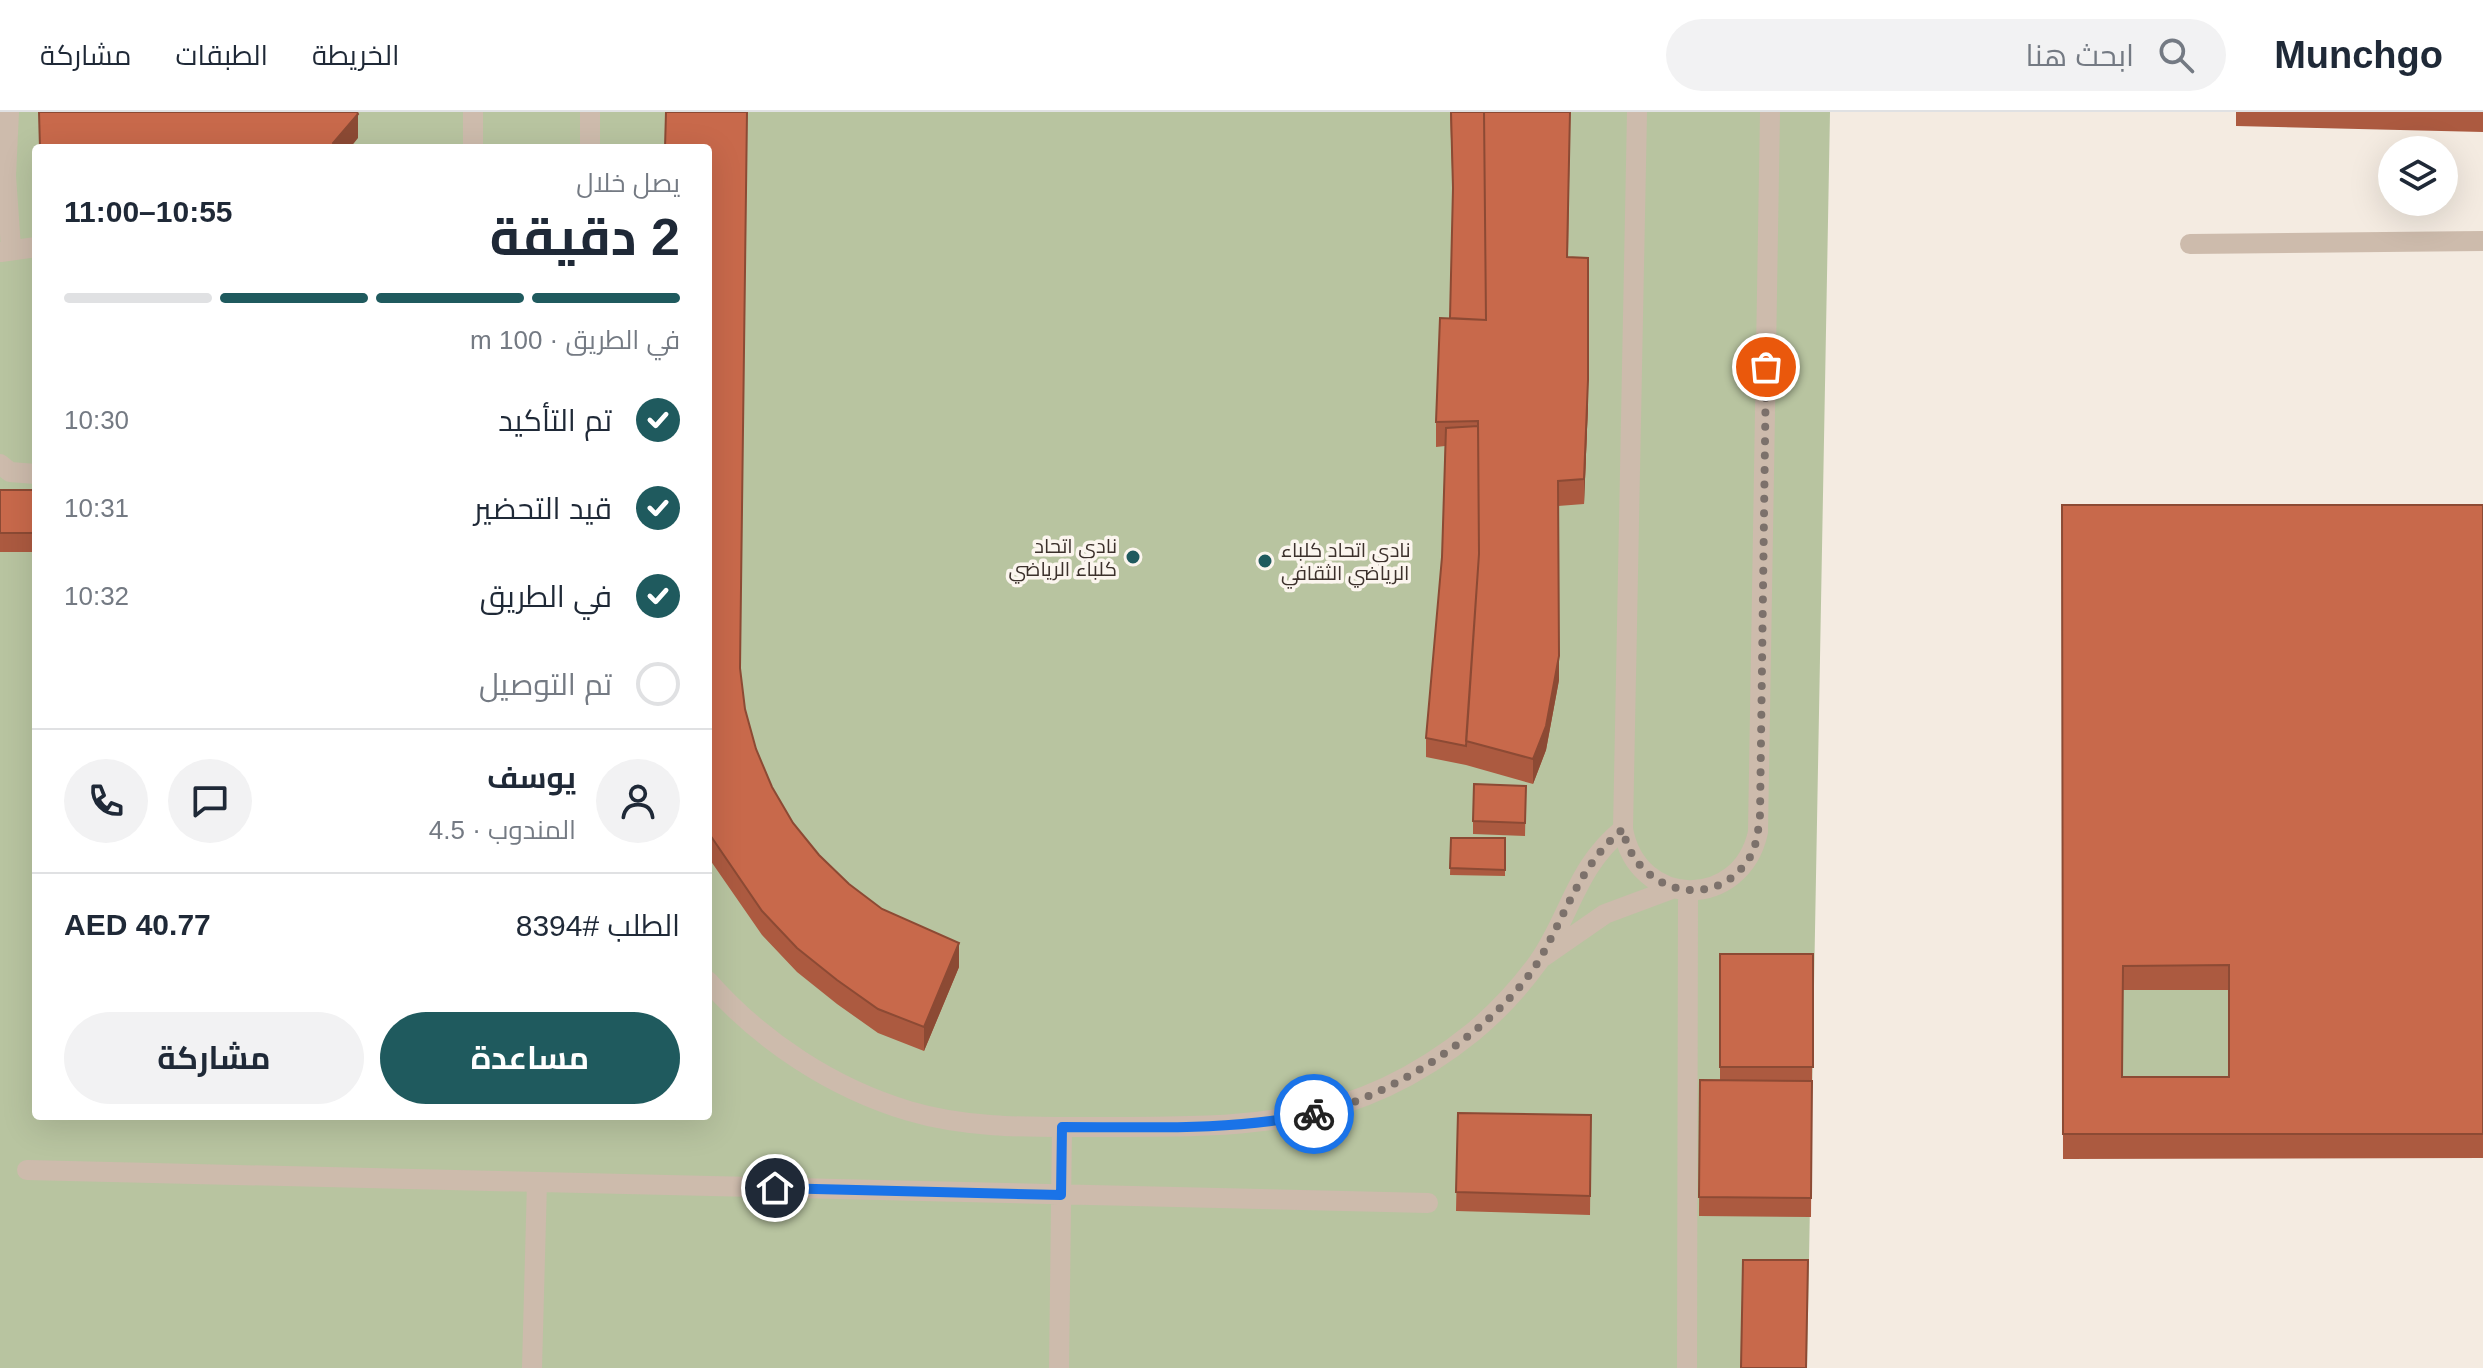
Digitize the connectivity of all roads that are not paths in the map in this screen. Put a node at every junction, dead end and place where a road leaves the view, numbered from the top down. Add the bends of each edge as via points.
1 (9, 112) edge
2 (473, 112) edge
3 (590, 112) edge
4 (1637, 112) edge
5 (1770, 112) edge
6 (473, 144) edge
7 (590, 144) edge
8 (2483, 241) edge
9 (2190, 244) dead end
10 (32, 247) edge
11 (6, 250) edge
12 (0, 464) edge
13 (32, 474) edge
14 (1623, 829) junction
15 (1680, 890) junction
16 (1539, 960) junction
17 (712, 985) edge
18 (1062, 1127) junction
19 (27, 1170) dead end
20 (537, 1182) junction
21 (1061, 1195) junction
22 (1428, 1203) dead end
23 (532, 1368) edge
24 (1059, 1368) edge
25 (1687, 1368) edge

1 - 11 lane
2 - 6 lane
3 - 7 lane
4 - 14 lane
5 - 15 lane via 1758,832 1747,862 1735,875 1705,889
8 - 9 lane
10 - 11 lane
12 - 13 lane via 10,472
14 - 15 lane via 1625,844 1643,872
14 - 16 lane via 1585,869
15 - 16 lane via 1637,899 1605,914
15 - 25 lane
16 - 18 lane via 1474,1031 1426,1066 1373,1094 1269,1123
17 - 18 lane via 766,1036 858,1092 961,1123
18 - 21 lane
19 - 20 lane
20 - 21 lane
20 - 23 lane
21 - 22 lane
21 - 24 lane

